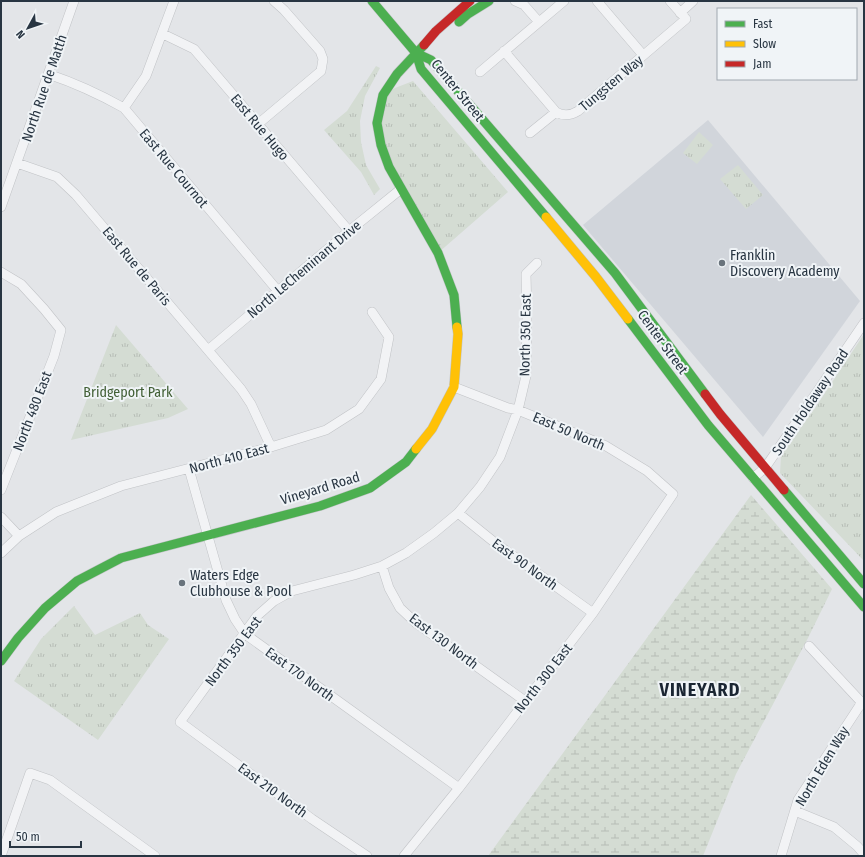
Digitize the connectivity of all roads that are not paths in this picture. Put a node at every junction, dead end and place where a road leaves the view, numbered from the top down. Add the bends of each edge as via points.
1 (74, 1) edge
2 (174, 1) edge
3 (274, 1) edge
4 (372, 1) edge
5 (470, 1) edge
6 (489, 1) edge
7 (515, 1) edge
8 (564, 1) edge
9 (597, 1) edge
10 (670, 1) edge
11 (693, 1) edge
12 (524, 3) edge
13 (683, 16) junction
14 (539, 22) junction
15 (163, 34) junction
16 (504, 52) junction
17 (416, 53) junction
18 (644, 55) junction
19 (480, 72) dead end
20 (48, 74) junction
21 (124, 108) junction
22 (556, 112) junction
23 (258, 124) junction
24 (530, 133) dead end
25 (17, 163) junction
26 (401, 189) junction
27 (1, 207) edge
28 (349, 231) junction
29 (537, 263) dead end
30 (1, 272) edge
31 (615, 273) junction
32 (278, 291) junction
33 (609, 293) junction
34 (372, 312) dead end
35 (864, 323) edge
36 (639, 333) junction
37 (208, 350) junction
38 (687, 372) junction
39 (454, 387) junction
40 (518, 410) junction
41 (271, 447) junction
42 (765, 468) junction
43 (189, 469) junction
44 (753, 478) junction
45 (1, 490) edge
46 (673, 494) joint
47 (458, 513) junction
48 (1, 517) edge
49 (207, 534) junction
50 (19, 536) junction
51 (1, 553) edge
52 (382, 566) junction
53 (864, 584) edge
54 (864, 607) edge
55 (593, 613) junction
56 (244, 634) junction
57 (809, 646) dead end
58 (1, 661) edge
59 (525, 701) junction
60 (863, 704) edge
61 (180, 722) joint
62 (459, 788) junction
63 (795, 811) junction
64 (864, 854) edge
65 (1, 856) edge
66 (155, 856) edge
67 (367, 856) edge
68 (404, 856) edge
69 (782, 856) edge

1 - 20 street, North Rue de Matth
2 - 15 street
3 - 23 street via 320,51 323,59 321,72
4 - 17 main road
5 - 17 main road, Vineyard Road
6 - 17 main road via 468,14 433,46
7 - 12 street
8 - 14 street
9 - 18 street
10 - 13 street
11 - 13 street, Tungsten Way
12 - 14 street
13 - 18 street, Tungsten Way
14 - 16 street
15 - 21 street via 146,76
15 - 23 street, East Rue Hugo via 194,49
16 - 19 street
16 - 22 street
17 - 26 main road, Vineyard Road via 396,74 383,95 377,123 381,145
17 - 31 main road, Center Street via 431,60
17 - 33 main road, Center Street via 421,69
18 - 22 street, Tungsten Way via 578,111 567,115
20 - 21 street, East Rue Cournot via 97,93
20 - 25 street, North Rue de Matth
21 - 32 street, East Rue Cournot
22 - 24 street
23 - 28 street, East Rue Hugo
25 - 27 street, North Rue de Matth
25 - 37 street, East Rue de Paris via 57,177 76,195
26 - 28 street, North LeCheminant Drive
26 - 39 main road, Vineyard Road via 438,253 454,295 458,334
28 - 32 street, North LeCheminant Drive
29 - 40 street, North 350 East via 526,274 526,376
30 - 45 street, North 480 East via 20,284 61,330 54,356
31 - 33 main road
31 - 38 main road, Center Street
32 - 37 street, North LeCheminant Drive
33 - 36 main road, Center Street
34 - 41 street, North 410 East via 389,337 381,379 359,409 326,430
35 - 42 street, South Holdaway Road
36 - 38 main road via 651,334 678,372
36 - 44 main road, Center Street via 708,425
37 - 41 street, East Rue de Paris via 251,404
38 - 42 main road, Center Street
39 - 40 street, East 50 North
39 - 49 main road, Vineyard Road via 432,429 406,462 370,488 320,506
40 - 46 street, East 50 North via 606,446 647,471
40 - 47 street, North 350 East via 500,457
41 - 43 street, North 410 East
42 - 44 street, South Holdaway Road
42 - 53 main road, Center Street
43 - 49 street, East 170 North
43 - 50 street, North 410 East via 121,486 56,512
44 - 54 main road, Center Street
46 - 55 street, North 300 East
47 - 52 street, North 350 East via 406,553
47 - 55 street, East 90 North
48 - 50 street
49 - 56 street, East 170 North via 226,600
49 - 58 main road, Vineyard Road via 121,558 77,581 45,608
50 - 51 street, North 410 East
52 - 56 street, North 350 East via 292,591 274,601 257,616
52 - 59 street, East 130 North via 389,588 400,608 416,623
55 - 59 street, North 300 East
56 - 61 street, North 350 East
56 - 62 street, East 170 North
57 - 60 street
59 - 62 street, North 300 East
60 - 63 street, North Eden Way via 798,800
61 - 67 street, East 210 North
62 - 68 street, North 300 East
63 - 64 street via 834,827
63 - 69 street, North Eden Way
65 - 66 street via 30,774 50,780

